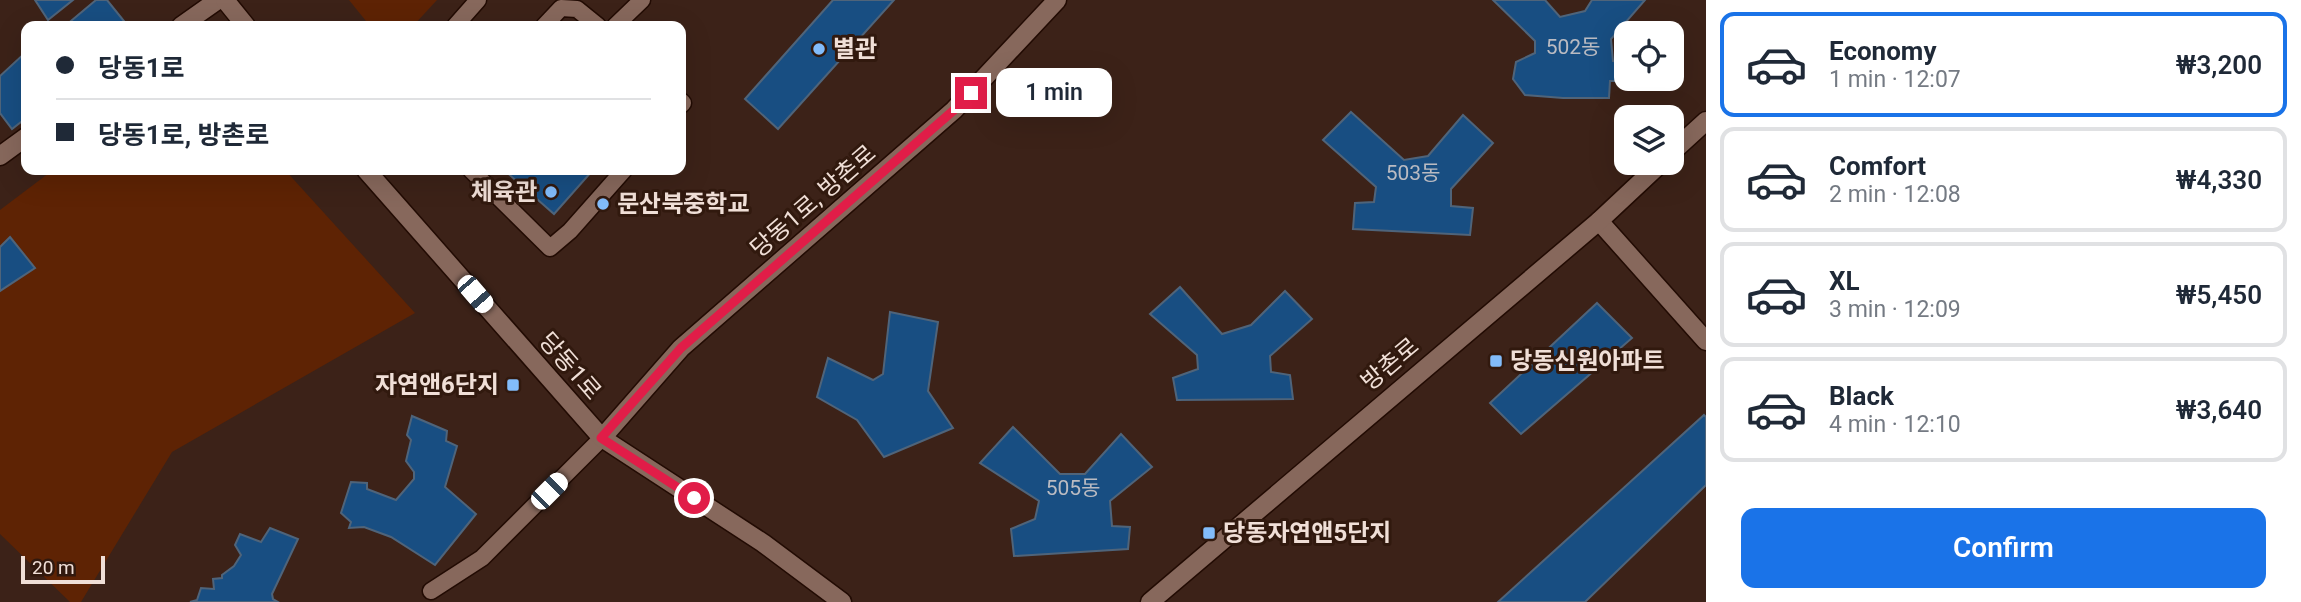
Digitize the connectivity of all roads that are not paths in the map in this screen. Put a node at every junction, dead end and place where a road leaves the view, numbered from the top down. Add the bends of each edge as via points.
1 (218, 0) edge
2 (225, 0) edge
3 (478, 0) edge
4 (642, 0) edge
5 (1057, 0) edge
6 (188, 21) edge
7 (242, 21) edge
8 (459, 21) edge
9 (549, 21) edge
10 (592, 21) edge
11 (620, 21) edge
12 (1706, 121) edge
13 (21, 141) edge
14 (1684, 141) edge
15 (0, 156) edge
16 (370, 175) edge
17 (476, 175) edge
18 (620, 175) edge
19 (1648, 175) edge
20 (1599, 221) junction
21 (1706, 341) edge
22 (601, 438) junction
23 (431, 591) dead end
24 (842, 602) edge
25 (1150, 602) edge

1 - 6 street
2 - 7 street
3 - 8 lane
4 - 11 lane
5 - 22 street, 당동1로, 방촌로 via 954,110 681,348
9 - 10 lane via 561,8 577,9
12 - 14 street
13 - 15 street
16 - 22 street, 당동1로
17 - 18 lane via 550,248
19 - 20 street, 방촌로
20 - 21 street
20 - 25 street, 방촌로
22 - 23 lane via 482,558
22 - 24 street, 당동1로 via 763,543

